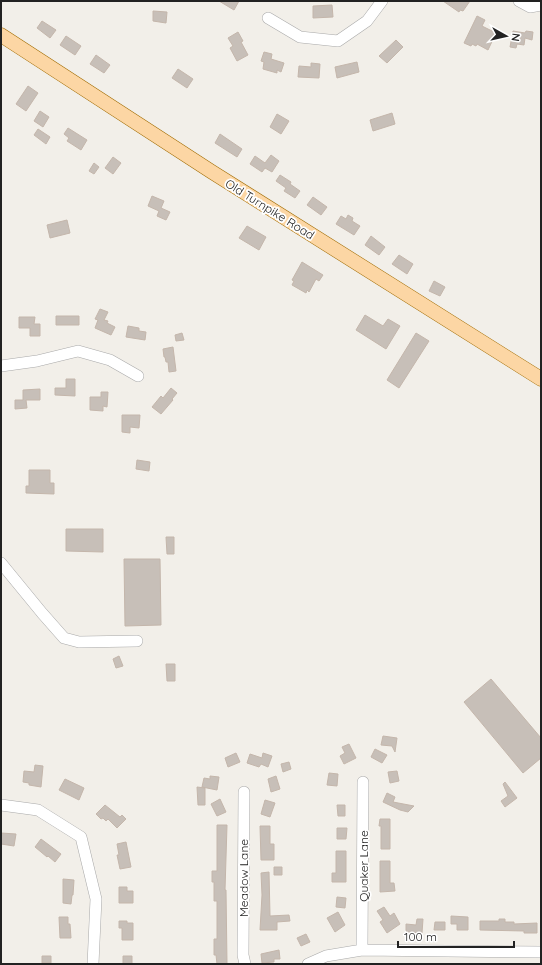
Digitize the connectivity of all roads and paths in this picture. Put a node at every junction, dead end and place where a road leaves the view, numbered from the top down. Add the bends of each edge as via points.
1 (382, 1) edge
2 (519, 1) edge
3 (541, 5) edge
4 (268, 18) dead end
5 (1, 35) edge
6 (1, 366) edge
7 (138, 376) dead end
8 (541, 379) edge
9 (1, 563) edge
10 (137, 642) dead end
11 (364, 782) dead end
12 (244, 792) dead end
13 (1, 805) edge
14 (362, 950) junction
15 (541, 952) edge
16 (93, 964) edge
17 (245, 964) edge
18 (308, 964) edge

1 - 4 street via 367,21 338,41 300,37
2 - 3 street via 530,7
5 - 8 main road, Old Turnpike Road via 212,172
6 - 7 street via 78,351 110,360
9 - 10 street via 64,638 79,642
11 - 14 street, Quaker Lane
12 - 17 street, Meadow Lane
13 - 16 street via 38,810 81,836 96,899
14 - 15 street
14 - 18 street via 326,956

